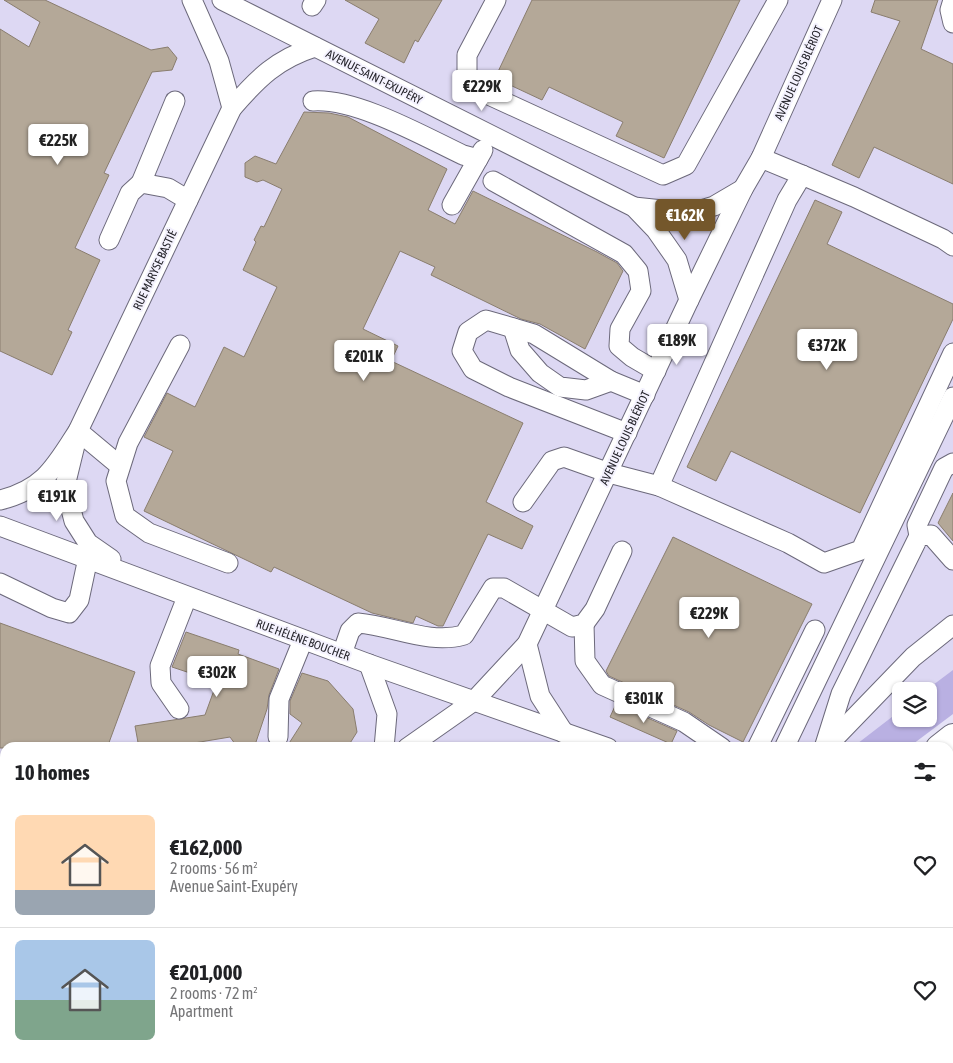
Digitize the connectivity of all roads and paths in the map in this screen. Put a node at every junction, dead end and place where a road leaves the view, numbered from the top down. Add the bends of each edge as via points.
1 (192, 0) edge
2 (222, 0) edge
3 (496, 0) edge
4 (778, 0) edge
5 (832, 0) edge
6 (953, 0) edge
7 (953, 23) edge
8 (316, 47) junction
9 (175, 101) dead end
10 (313, 101) dead end
11 (232, 108) junction
12 (491, 136) junction
13 (761, 158) junction
14 (478, 159) junction
15 (802, 175) junction
16 (494, 181) dead end
17 (142, 183) junction
18 (743, 188) junction
19 (188, 200) junction
20 (452, 205) dead end
21 (634, 207) junction
22 (109, 240) dead end
23 (948, 243) edge
24 (689, 300) junction
25 (513, 328) junction
26 (180, 345) dead end
27 (953, 353) edge
28 (656, 371) junction
29 (611, 381) junction
30 (644, 395) junction
31 (953, 396) edge
32 (78, 431) junction
33 (627, 433) junction
34 (953, 463) edge
35 (120, 466) junction
36 (608, 473) junction
37 (659, 486) junction
38 (0, 500) edge
39 (523, 502) dead end
40 (0, 526) edge
41 (919, 536) junction
42 (622, 551) dead end
43 (88, 558) junction
44 (953, 560) edge
45 (228, 563) dead end
46 (135, 574) junction
47 (0, 583) edge
48 (187, 597) junction
49 (544, 610) junction
50 (584, 624) junction
51 (953, 625) edge
52 (815, 630) dead end
53 (303, 640) junction
54 (527, 644) junction
55 (342, 654) junction
56 (369, 664) junction
57 (474, 701) junction
58 (179, 709) dead end
59 (564, 733) junction
60 (278, 737) dead end
61 (385, 742) edge
62 (416, 742) edge
63 (590, 742) edge
64 (713, 742) edge
65 (760, 742) edge
66 (787, 742) edge
67 (826, 742) edge
68 (830, 742) edge

1 - 11 street via 219,61
2 - 8 street, AVENUE SAINT-EXUPÉRY
3 - 4 street via 467,55 467,76 478,90 663,175 686,164
5 - 13 street, AVENUE LOUIS BLÉRIOT
6 - 7 street via 950,10
8 - 11 street, RUE MARYSE BASTIÉ via 293,54 266,70
8 - 12 street, AVENUE SAINT-EXUPÉRY
9 - 17 street
10 - 14 street via 329,100 378,115
11 - 19 street, RUE MARYSE BASTIÉ
12 - 14 street
12 - 21 street, AVENUE SAINT-EXUPÉRY
13 - 15 street
13 - 18 street, AVENUE LOUIS BLÉRIOT
14 - 20 street
15 - 23 street
15 - 37 street via 787,200
16 - 28 street via 624,254 634,265 641,291 620,329 620,346
17 - 19 street via 168,188
17 - 22 street via 130,193
18 - 21 street, AVENUE SAINT-EXUPÉRY via 714,206 691,213
18 - 24 street, AVENUE LOUIS BLÉRIOT
19 - 32 street, RUE MARYSE BASTIÉ
21 - 24 street, AVENUE SAINT-EXUPÉRY via 656,230 677,260
24 - 28 street, AVENUE LOUIS BLÉRIOT
25 - 29 street via 534,334
25 - 29 street via 520,350 540,373 560,387 586,390
25 - 33 street via 486,320 468,332 462,351 474,369 509,387
26 - 35 street via 128,443
27 - 37 street via 861,550 824,563
28 - 30 street, AVENUE LOUIS BLÉRIOT
29 - 30 street
30 - 33 street, AVENUE LOUIS BLÉRIOT
31 - 66 street
32 - 35 street
32 - 38 street, RUE MARYSE BASTIÉ via 51,472 31,490
32 - 46 street, RUE MARYSE BASTIÉ via 65,486 74,521 88,543
33 - 36 street, AVENUE LOUIS BLÉRIOT
34 - 41 street via 944,468 917,525
35 - 45 street via 116,481 125,516 149,533
36 - 37 street
36 - 39 street via 564,457 552,461
36 - 49 street, AVENUE LOUIS BLÉRIOT
40 - 43 street, RUE HÉLÈNE BOUCHER
41 - 44 street via 931,535
41 - 67 street via 841,694
42 - 50 street via 595,609
43 - 46 street, RUE HÉLÈNE BOUCHER
43 - 47 street via 79,600 69,613
46 - 48 street, RUE HÉLÈNE BOUCHER
48 - 53 street, RUE HÉLÈNE BOUCHER
48 - 58 street via 160,666 161,683
49 - 50 street via 572,626
49 - 54 street, AVENUE LOUIS BLÉRIOT
49 - 55 street via 504,588 493,588 464,635 449,639 424,637 358,623 350,631
50 - 64 street via 585,661 602,685 684,722
51 - 68 street via 913,657
52 - 65 street
53 - 55 street, RUE HÉLÈNE BOUCHER
53 - 60 street via 279,699
54 - 57 street, AVENUE LOUIS BLÉRIOT
54 - 59 street via 540,696
55 - 56 street, RUE HÉLÈNE BOUCHER
56 - 57 street, RUE HÉLÈNE BOUCHER
56 - 61 street via 388,714
57 - 59 street, RUE HÉLÈNE BOUCHER
57 - 62 street, AVENUE LOUIS BLÉRIOT
59 - 63 street, RUE HÉLÈNE BOUCHER

